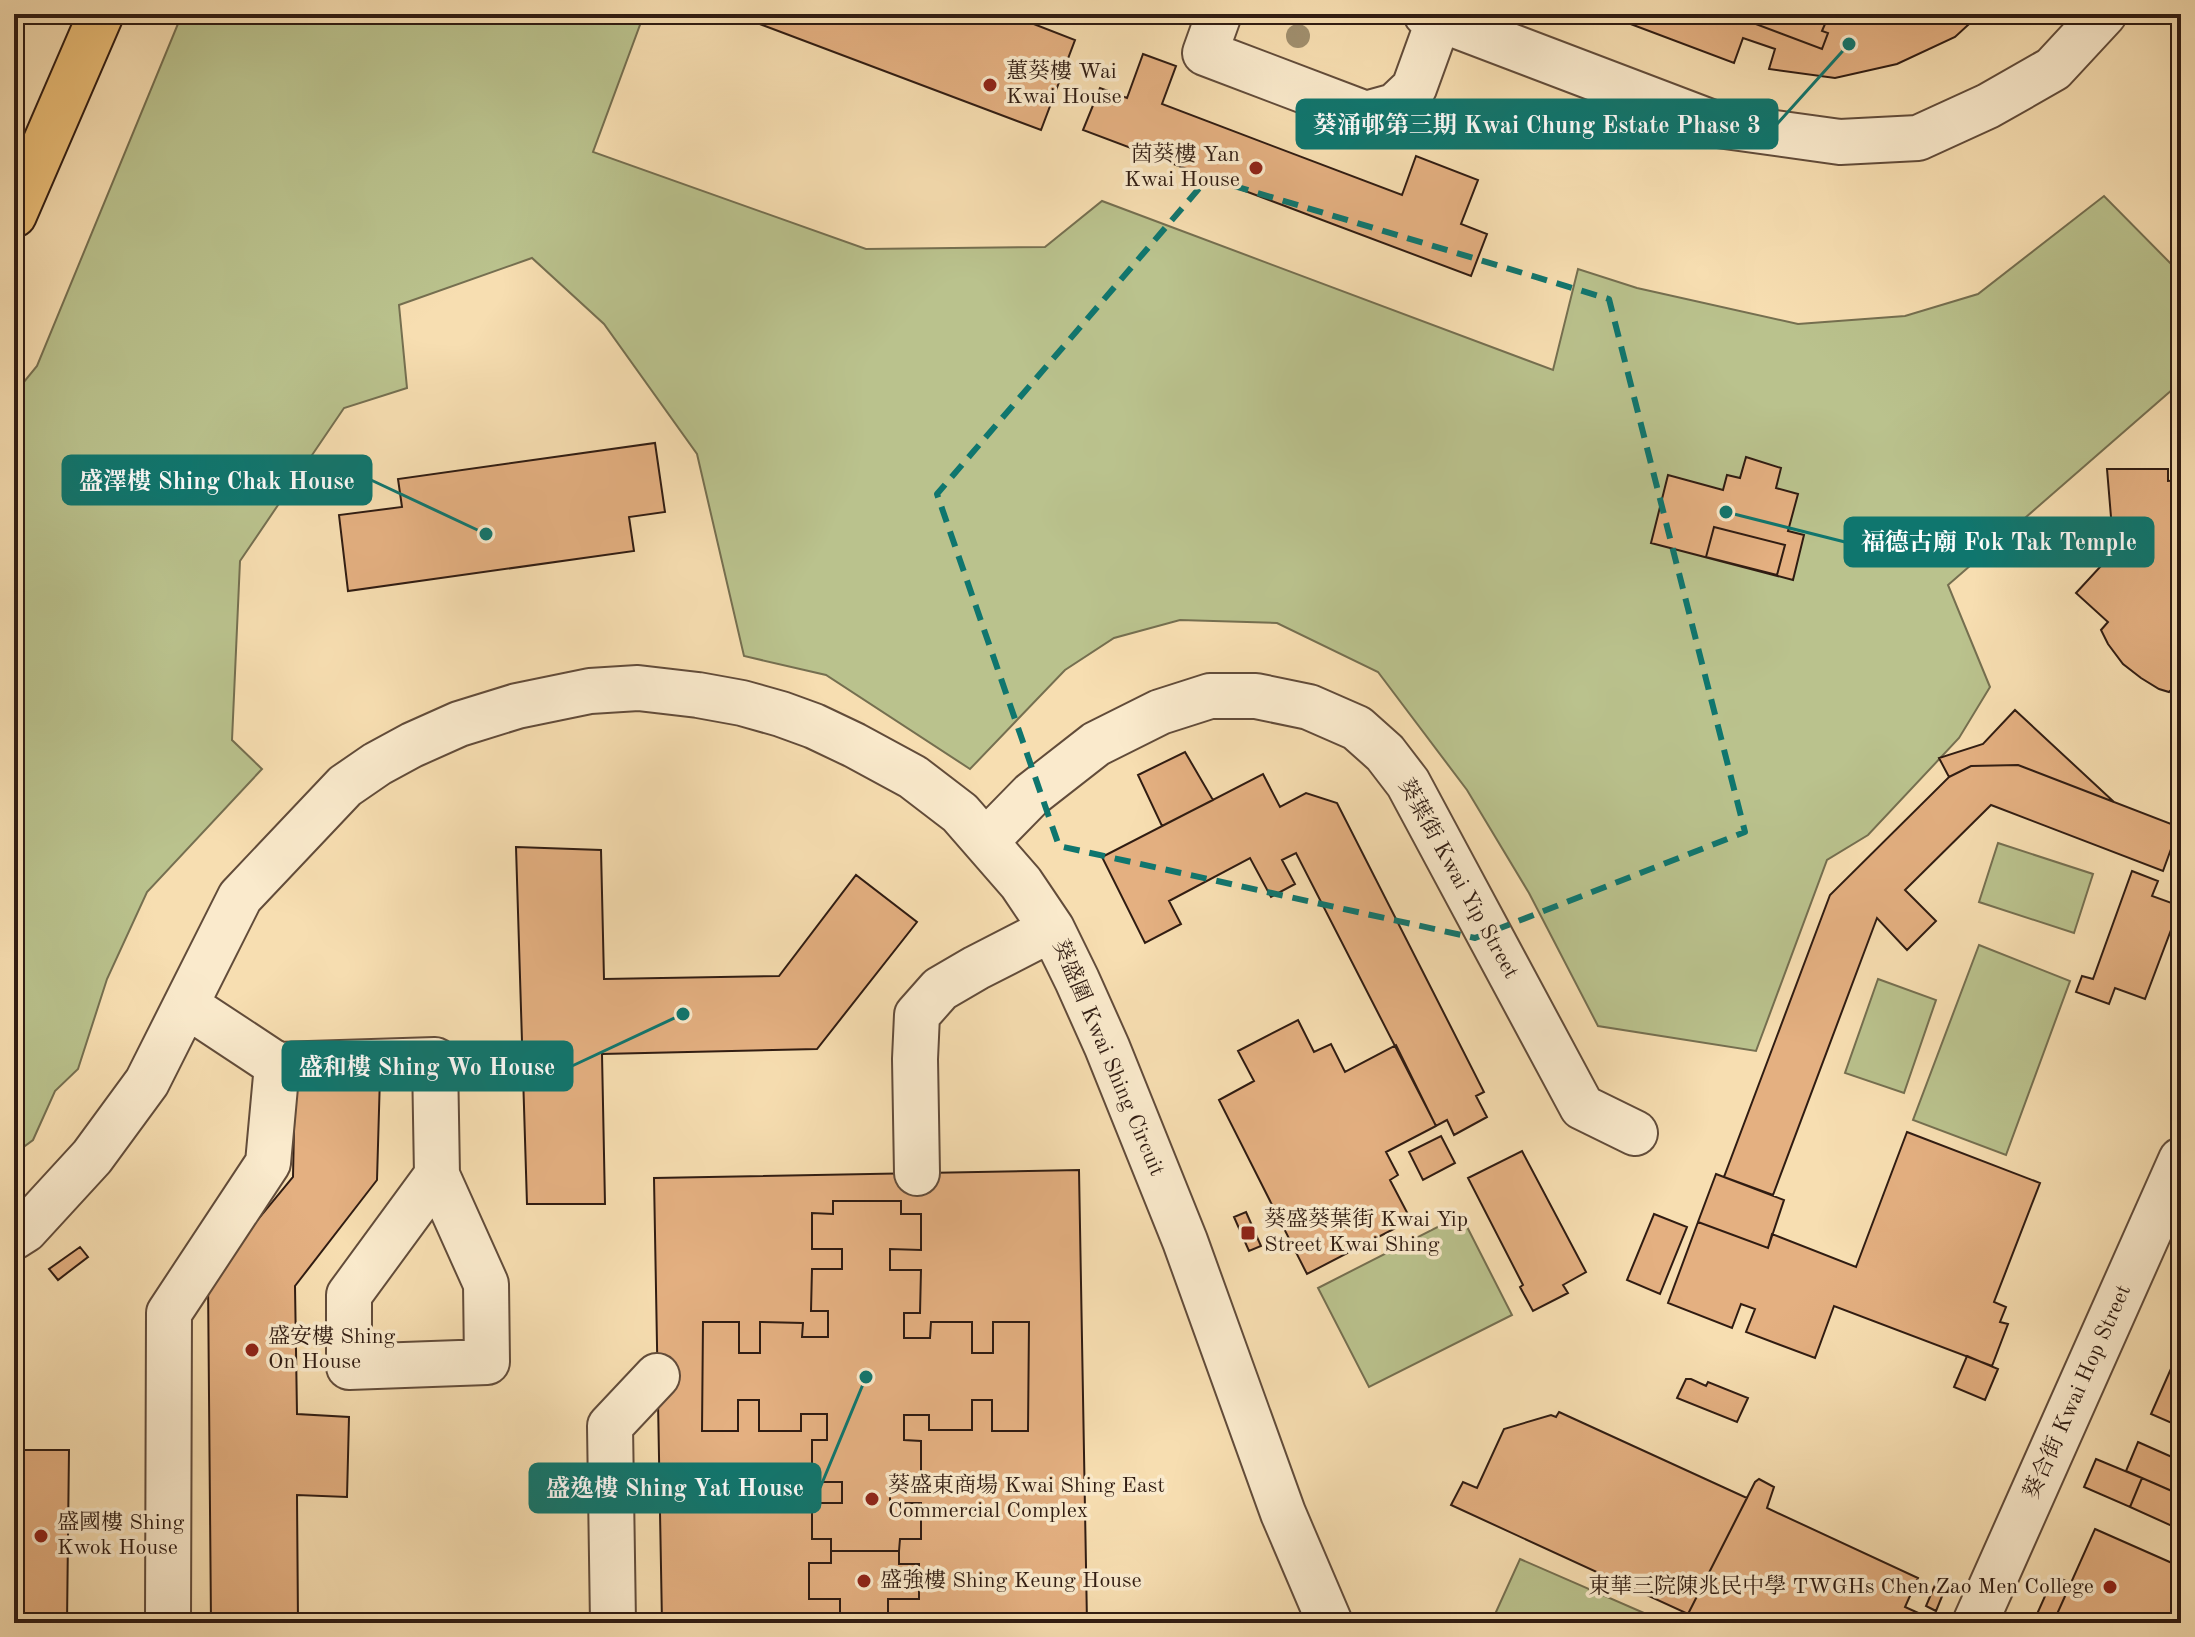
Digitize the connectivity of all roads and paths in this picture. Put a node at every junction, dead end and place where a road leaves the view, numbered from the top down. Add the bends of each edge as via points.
1 (101, 14) edge
2 (1219, 14) edge
3 (2104, 14) edge
4 (1432, 16) edge
5 (14, 215) edge
6 (986, 841) junction
7 (1052, 929) junction
8 (186, 1005) junction
9 (277, 1065) junction
10 (1635, 1133) dead end
11 (2181, 1160) edge
12 (917, 1173) dead end
13 (437, 1175) junction
14 (14, 1237) edge
15 (657, 1376) dead end
16 (168, 1623) edge
17 (613, 1623) edge
18 (1330, 1623) edge
19 (1975, 1623) edge

1 - 5 main road
2 - 4 street via 1205,53 1366,114 1395,106 1414,88
3 - 4 street via 2053,69 1988,106 1918,138 1840,142 1718,125
6 - 7 street, 葵盛圍 Kwai Shing Circuit
6 - 8 street, 葵盛圍 Kwai Shing Circuit via 913,777 781,714 698,695 638,688 590,691 459,724 377,764 345,786 240,897
6 - 10 street, 葵葉街 Kwai Yip Street via 1032,794 1096,744 1160,712 1210,696 1256,696 1309,707 1357,728 1408,783 1582,1107
7 - 12 street via 940,989 917,1015
7 - 18 street, 葵盛圍 Kwai Shing Circuit via 1180,1227 1283,1513
8 - 9 street
8 - 14 street, 葵盛圍 Kwai Shing Circuit via 147,1082 101,1145
9 - 13 street via 435,1060
9 - 16 street via 268,1163 169,1313
11 - 19 street, 葵合街 Kwai Hop Street
13 - 13 street via 349,1295 349,1367 487,1362 486,1284
15 - 17 street via 610,1426

